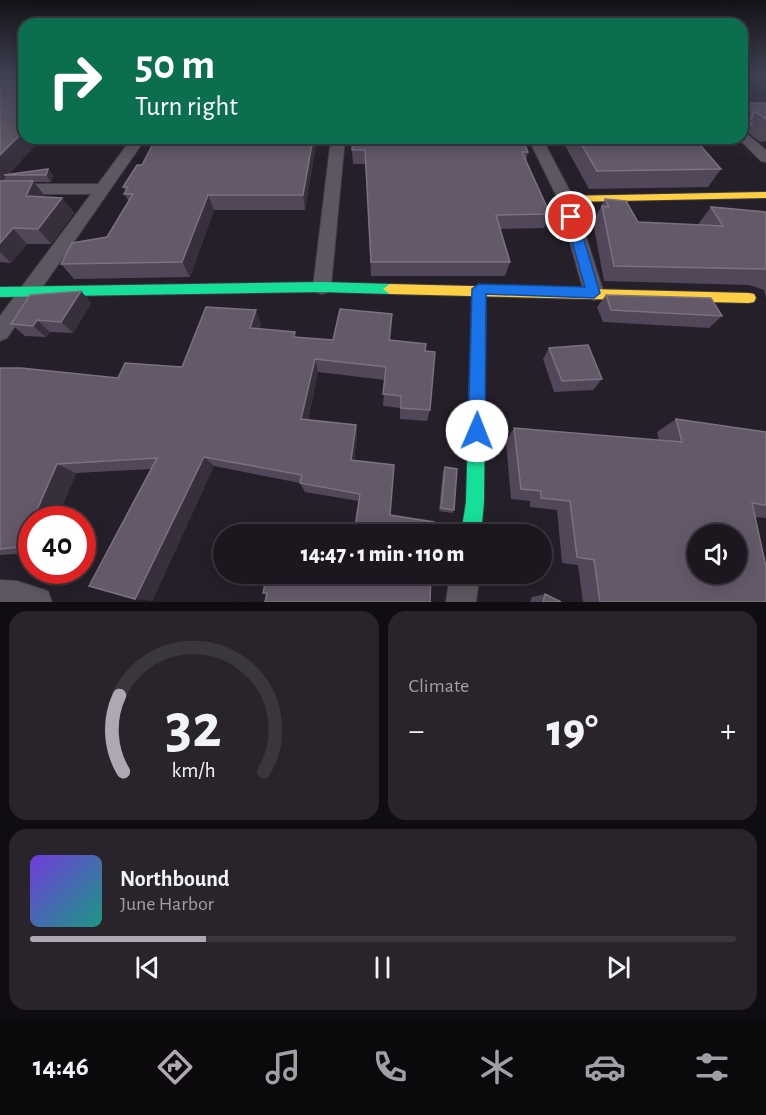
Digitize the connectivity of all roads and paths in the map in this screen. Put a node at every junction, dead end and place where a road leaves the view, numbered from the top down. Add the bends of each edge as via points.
1 (748, 140) edge
2 (135, 144) edge
3 (337, 144) edge
4 (538, 144) edge
5 (766, 158) edge
6 (0, 189) edge
7 (104, 189) junction
8 (766, 195) edge
9 (566, 199) junction
10 (322, 286) junction
11 (479, 289) junction
12 (0, 292) edge
13 (30, 292) junction
14 (594, 293) junction
15 (749, 298) dead end
16 (0, 332) edge
17 (472, 524) edge
18 (463, 584) edge
19 (0, 595) edge
20 (37, 602) edge
21 (460, 602) edge

1 - 5 street
2 - 7 street
3 - 10 street
4 - 9 street
6 - 7 street
7 - 13 street
8 - 9 street
9 - 14 street
10 - 11 street
10 - 13 street
11 - 14 street
11 - 17 street
12 - 13 street
13 - 16 street
14 - 15 street
18 - 21 street
19 - 20 street

